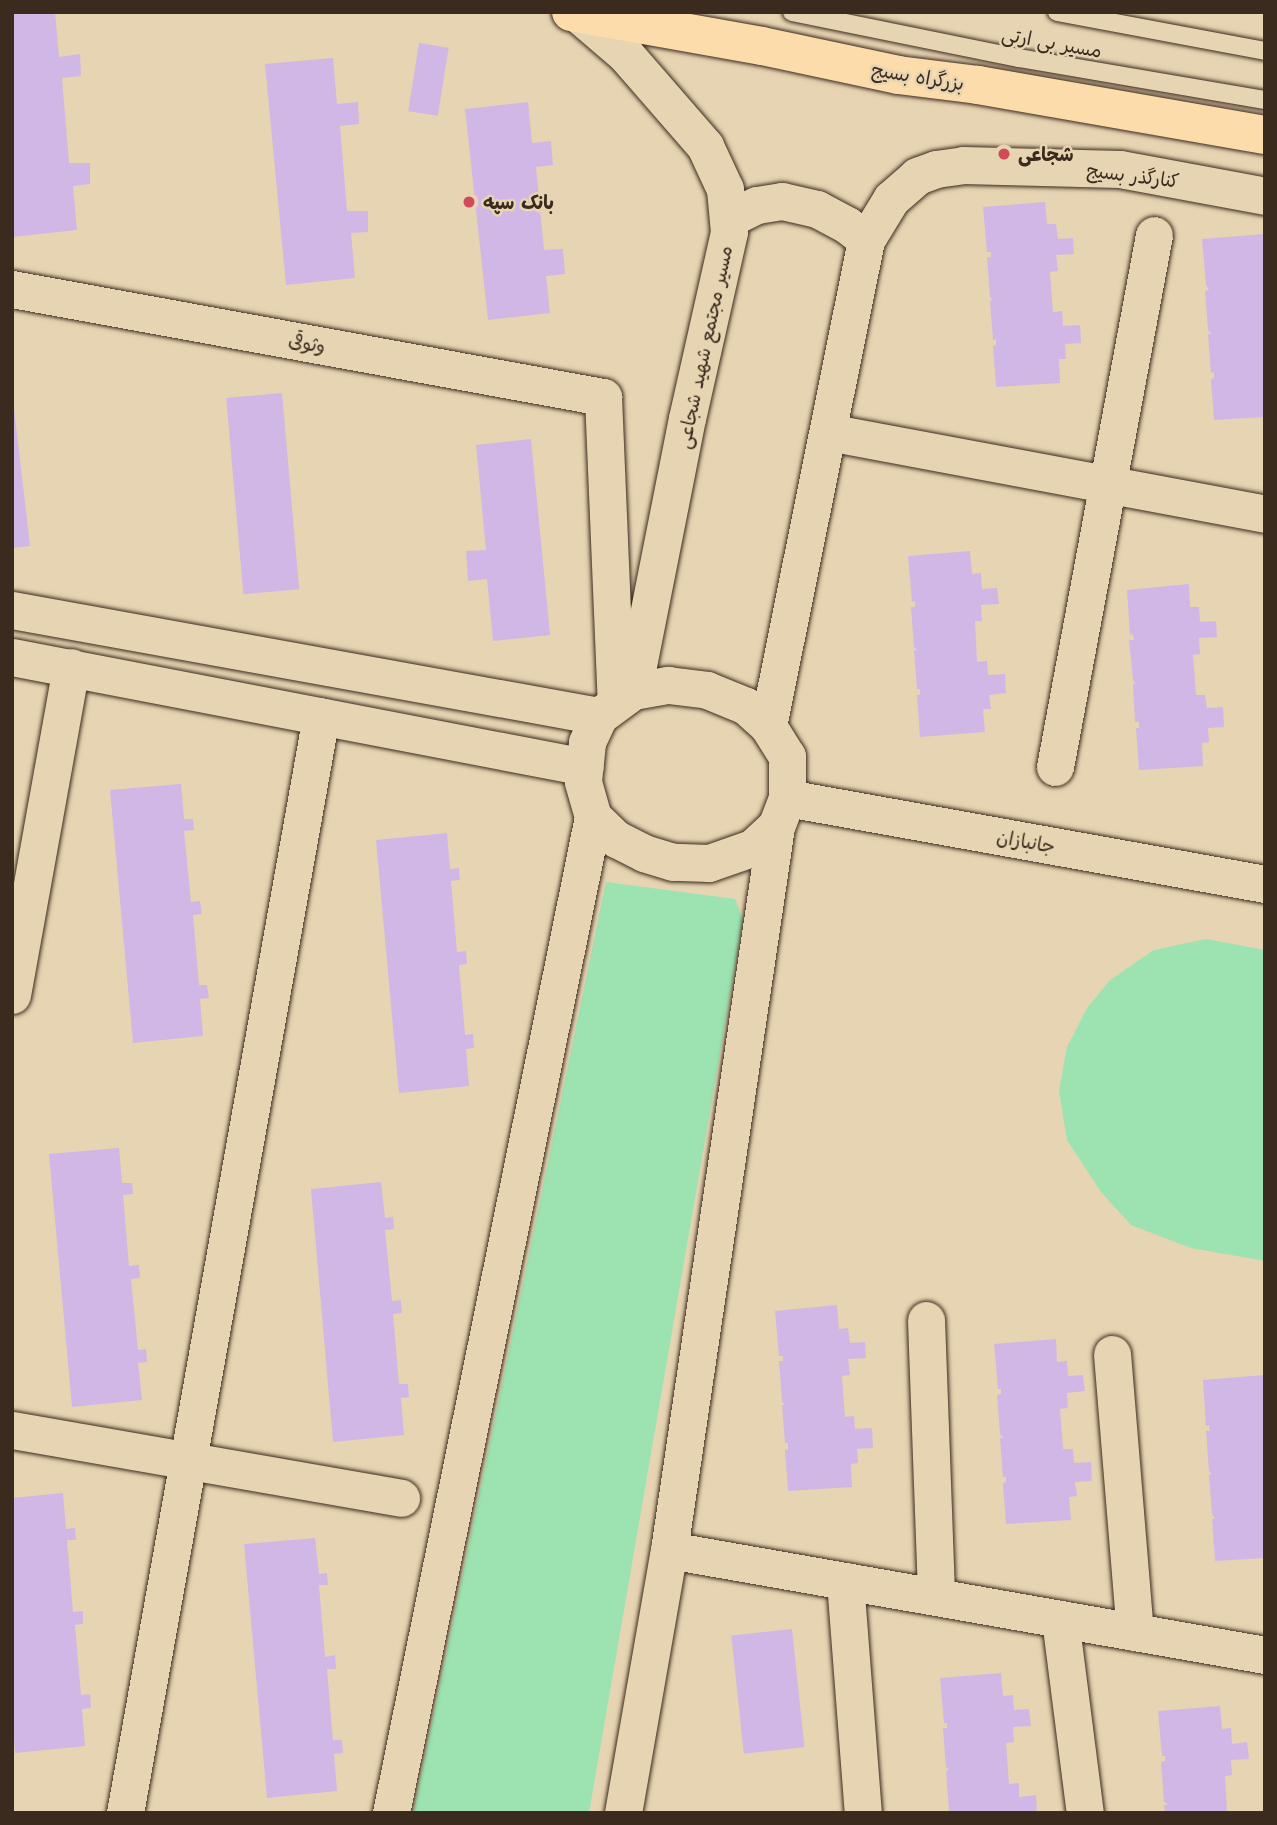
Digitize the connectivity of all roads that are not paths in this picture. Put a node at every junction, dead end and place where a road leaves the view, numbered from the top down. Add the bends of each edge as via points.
1 (792, 12) edge
2 (1057, 12) edge
3 (574, 13) edge
4 (1265, 51) edge
5 (1265, 100) edge
6 (1265, 135) edge
7 (1265, 196) edge
8 (728, 219) junction
9 (1154, 235) dead end
10 (866, 240) junction
11 (12, 289) edge
12 (828, 432) junction
13 (1107, 484) junction
14 (1265, 514) edge
15 (12, 610) edge
16 (12, 657) edge
17 (71, 667) junction
18 (616, 703) junction
19 (321, 716) junction
20 (768, 726) junction
21 (584, 767) junction
22 (1055, 767) dead end
23 (782, 812) junction
24 (593, 817) junction
25 (1265, 884) edge
26 (12, 995) edge
27 (926, 1320) dead end
28 (1112, 1354) dead end
29 (12, 1430) edge
30 (188, 1461) junction
31 (401, 1498) dead end
32 (669, 1550) junction
33 (845, 1581) junction
34 (936, 1597) junction
35 (1059, 1619) junction
36 (1135, 1632) junction
37 (1265, 1655) edge
38 (125, 1813) edge
39 (391, 1813) edge
40 (623, 1813) edge
41 (863, 1813) edge
42 (1084, 1813) edge

1 - 5 lane, مسیر بی ارتی via 1019,58
2 - 4 lane, مسیر بی ارتی
3 - 6 highway, بزرگراه بسیج via 898,75
3 - 8 street, مسیر مجتمع شهید شجاعی via 626,55 705,146 725,190
7 - 10 street, کنارگذر بسیج via 1119,169 962,165 917,176 891,199
8 - 10 street via 757,205 782,201 817,209
8 - 18 street, مسیر مجتمع شهید شجاعی via 729,232 687,418
9 - 13 street
10 - 12 street
11 - 18 street, وثوقی via 603,397
12 - 13 street
12 - 20 street
13 - 14 street
13 - 22 street
15 - 18 street
16 - 17 street
17 - 19 street
17 - 26 street
18 - 20 street via 668,685 707,690 746,706
18 - 21 street via 587,742
19 - 21 street
19 - 30 street
20 - 23 street via 787,756
21 - 24 street
23 - 24 street via 752,848 709,863 673,862 616,839
23 - 25 street, جانبازان
23 - 32 street
24 - 39 street
27 - 34 street
28 - 36 street
29 - 30 street
30 - 31 street
30 - 38 street
32 - 33 street
32 - 40 street
33 - 34 street
33 - 41 street
34 - 35 street
35 - 36 street
35 - 42 street
36 - 37 street

